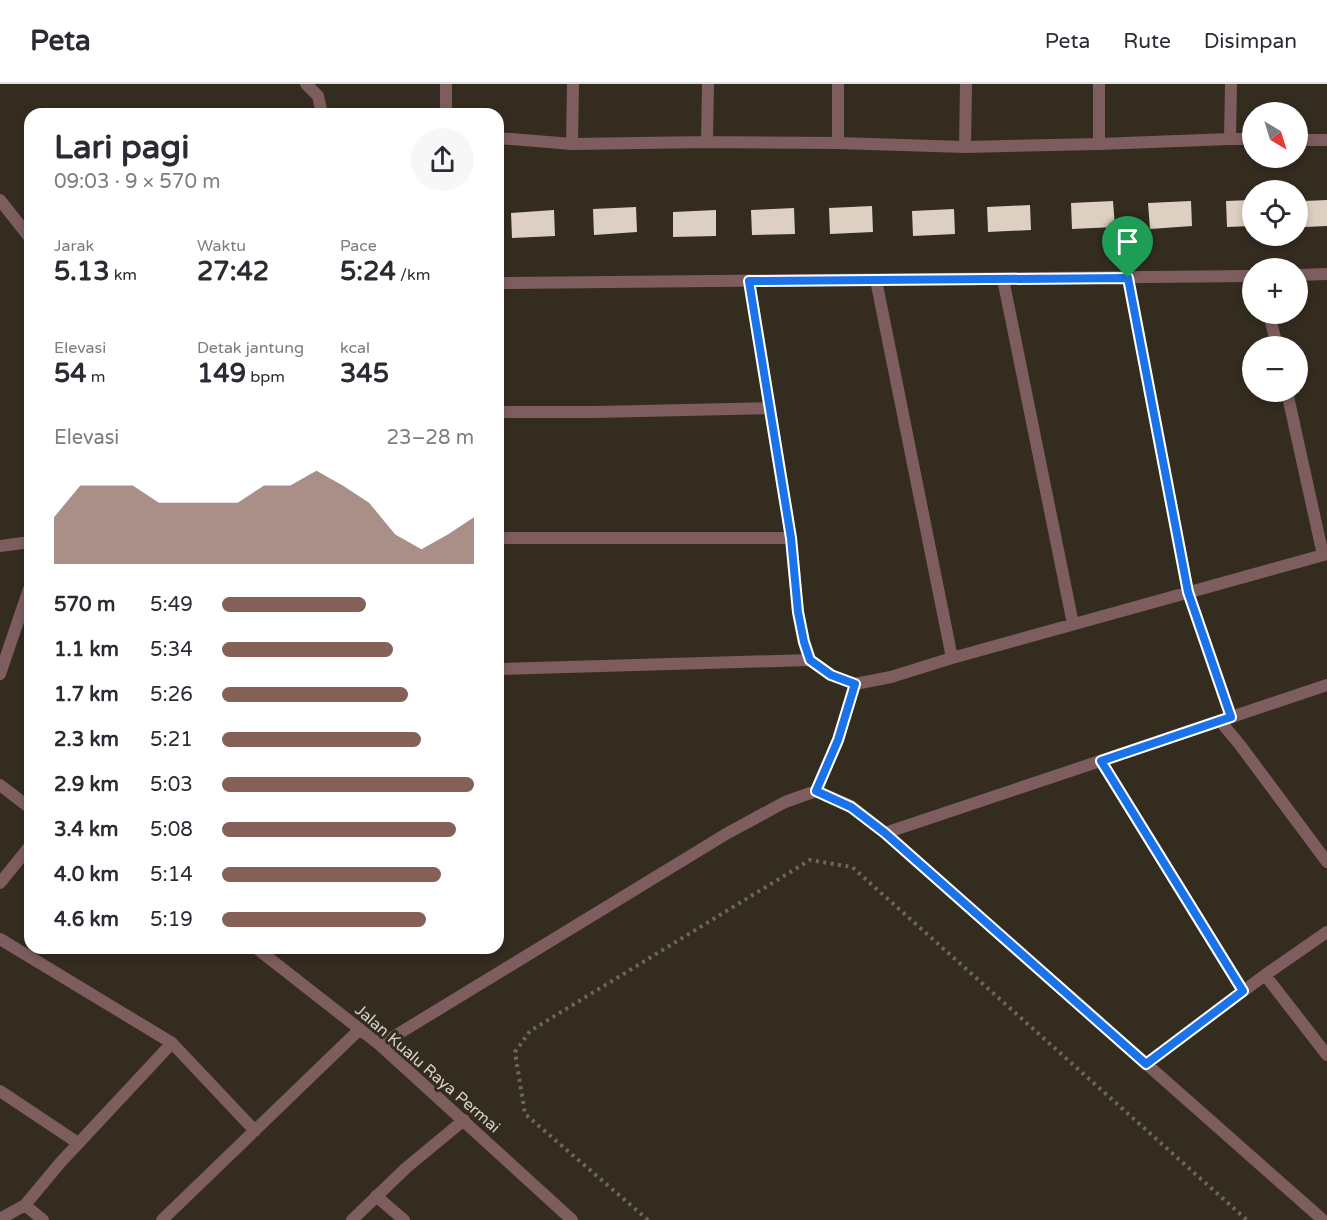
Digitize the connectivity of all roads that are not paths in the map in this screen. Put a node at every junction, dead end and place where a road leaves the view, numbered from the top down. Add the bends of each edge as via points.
1 (306, 84) edge
2 (446, 84) edge
3 (573, 84) edge
4 (708, 84) edge
5 (838, 84) edge
6 (966, 84) edge
7 (1100, 84) edge
8 (1231, 84) edge
9 (321, 108) edge
10 (447, 108) edge
11 (504, 138) edge
12 (1230, 139) junction
13 (1242, 139) edge
14 (1308, 140) edge
15 (1327, 140) edge
16 (707, 141) junction
17 (838, 143) junction
18 (572, 144) junction
19 (1099, 144) junction
20 (965, 147) junction
21 (0, 200) edge
22 (24, 230) edge
23 (1327, 274) edge
24 (1308, 275) edge
25 (1242, 276) edge
26 (1128, 278) junction
27 (1003, 279) junction
28 (876, 280) junction
29 (749, 281) junction
30 (504, 283) edge
31 (1289, 402) edge
32 (770, 408) junction
33 (504, 412) edge
34 (504, 538) edge
35 (791, 538) junction
36 (24, 543) edge
37 (0, 546) edge
38 (1325, 554) edge
39 (1188, 592) junction
40 (24, 604) edge
41 (1073, 624) junction
42 (952, 658) junction
43 (810, 660) junction
44 (504, 669) edge
45 (0, 674) edge
46 (855, 684) junction
47 (1327, 685) edge
48 (1225, 719) junction
49 (1101, 761) junction
50 (0, 785) edge
51 (816, 791) junction
52 (24, 803) edge
53 (885, 833) junction
54 (24, 853) edge
55 (1327, 862) edge
56 (0, 883) edge
57 (1327, 932) edge
58 (0, 939) edge
59 (24, 954) edge
60 (25, 954) edge
61 (264, 954) edge
62 (1265, 975) junction
63 (1243, 991) junction
64 (360, 1029) junction
65 (172, 1043) junction
66 (380, 1045) junction
67 (1327, 1055) edge
68 (1146, 1064) junction
69 (0, 1091) edge
70 (464, 1120) junction
71 (255, 1131) junction
72 (78, 1143) junction
73 (376, 1196) junction
74 (25, 1205) junction
75 (0, 1220) edge
76 (44, 1220) edge
77 (162, 1220) edge
78 (352, 1220) edge
79 (404, 1220) edge
80 (572, 1220) edge
81 (1323, 1220) edge

1 - 9 street via 318,96
2 - 10 street
3 - 18 street
4 - 16 street
5 - 17 street
6 - 20 street
7 - 19 street
8 - 12 street
11 - 18 street
12 - 13 street
12 - 19 street
14 - 15 street
16 - 17 street
16 - 18 street
17 - 20 street
19 - 20 street
21 - 22 street
23 - 24 street
25 - 26 street
26 - 27 street
26 - 39 street
27 - 28 street
27 - 41 street
28 - 29 street
28 - 42 street
29 - 30 street
29 - 32 street
31 - 38 street
32 - 33 street
32 - 35 street
34 - 35 street
35 - 43 street via 798,612
36 - 37 street
38 - 39 street
39 - 41 street
39 - 48 street
40 - 45 street
41 - 42 street
42 - 46 street
43 - 44 street
43 - 46 street via 831,675
46 - 51 street via 838,740
47 - 48 street
48 - 49 street
48 - 55 street
49 - 53 street
49 - 63 street
50 - 52 street
51 - 53 street via 851,807
51 - 66 street via 785,802 726,834
53 - 68 street
54 - 56 street
57 - 62 street
58 - 59 street
60 - 65 street
61 - 64 street, Jalan Kualu Raya Permai
62 - 63 street
62 - 67 street
63 - 68 street
64 - 66 street, Jalan Kualu Raya Permai
64 - 71 street
65 - 71 street
65 - 72 street
66 - 70 street, Jalan Kualu Raya Permai
68 - 81 street
69 - 72 street
70 - 73 street
70 - 80 street, Jalan Kualu Raya Permai
71 - 77 street
72 - 74 street
73 - 78 street
73 - 79 street
74 - 75 street
74 - 76 street

